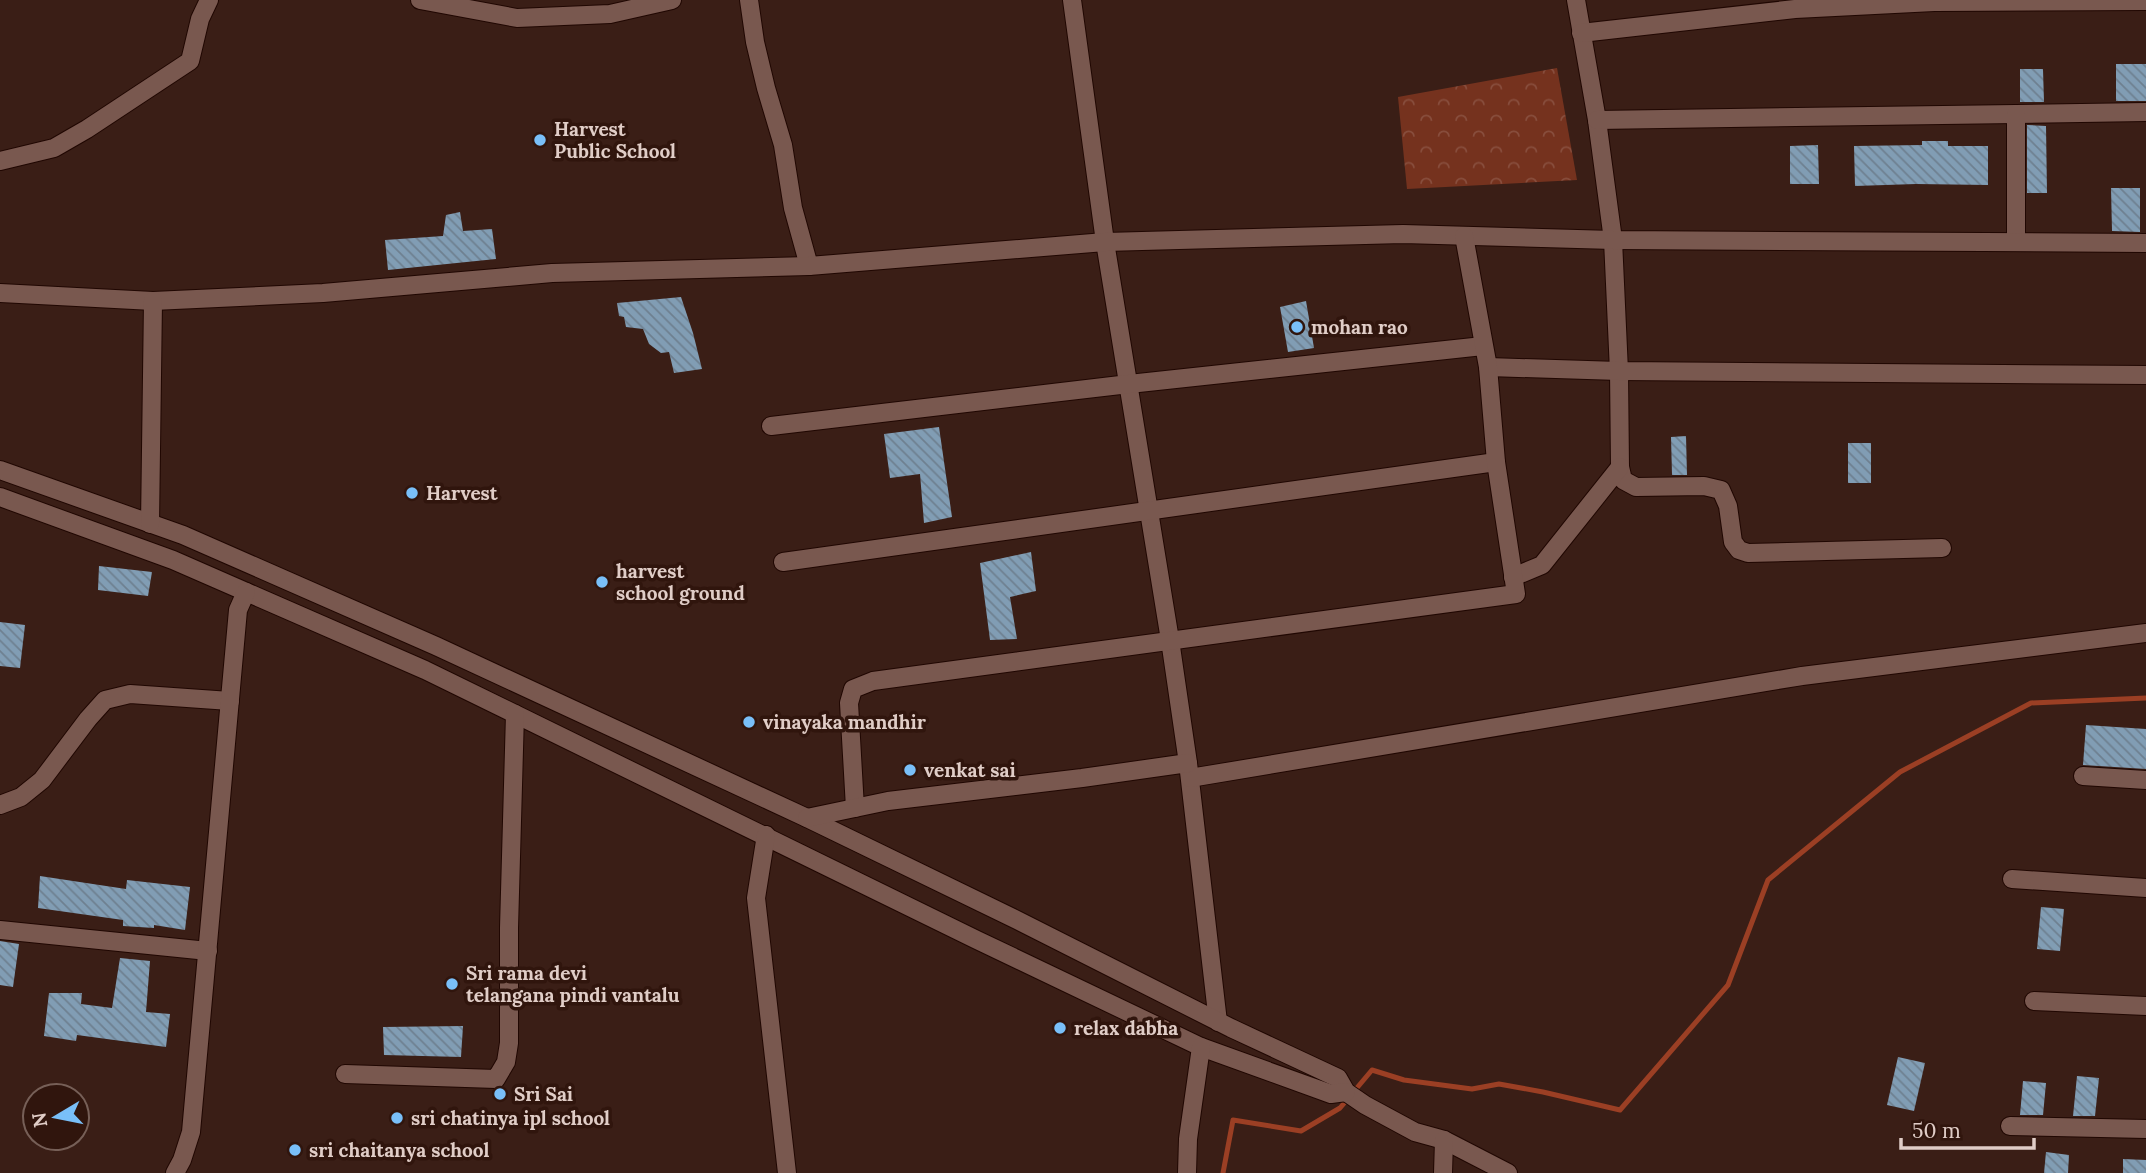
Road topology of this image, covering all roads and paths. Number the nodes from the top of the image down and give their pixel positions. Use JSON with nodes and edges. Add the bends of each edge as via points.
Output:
{"nodes":[{"id":1,"x":209,"y":0,"type":"edge"},
{"id":2,"x":420,"y":0,"type":"edge"},
{"id":3,"x":672,"y":0,"type":"edge"},
{"id":4,"x":749,"y":0,"type":"edge"},
{"id":5,"x":1072,"y":0,"type":"edge"},
{"id":6,"x":1576,"y":0,"type":"edge"},
{"id":7,"x":2146,"y":1,"type":"edge"},
{"id":8,"x":1581,"y":33,"type":"junction"},
{"id":9,"x":2146,"y":112,"type":"edge"},
{"id":10,"x":2016,"y":114,"type":"junction"},
{"id":11,"x":1597,"y":120,"type":"junction"},
{"id":12,"x":0,"y":161,"type":"edge"},
{"id":13,"x":1464,"y":236,"type":"junction"},
{"id":14,"x":1613,"y":240,"type":"junction"},
{"id":15,"x":1105,"y":242,"type":"junction"},
{"id":16,"x":2016,"y":242,"type":"junction"},
{"id":17,"x":2146,"y":243,"type":"edge"},
{"id":18,"x":809,"y":266,"type":"junction"},
{"id":19,"x":0,"y":293,"type":"edge"},
{"id":20,"x":153,"y":301,"type":"junction"},
{"id":21,"x":1483,"y":346,"type":"junction"},
{"id":22,"x":1488,"y":367,"type":"junction"},
{"id":23,"x":1619,"y":371,"type":"junction"},
{"id":24,"x":2146,"y":375,"type":"edge"},
{"id":25,"x":1129,"y":384,"type":"junction"},
{"id":26,"x":771,"y":426,"type":"dead end"},
{"id":27,"x":1496,"y":463,"type":"junction"},
{"id":28,"x":1620,"y":467,"type":"junction"},
{"id":29,"x":0,"y":470,"type":"edge"},
{"id":30,"x":0,"y":497,"type":"edge"},
{"id":31,"x":1148,"y":512,"type":"junction"},
{"id":32,"x":150,"y":524,"type":"junction"},
{"id":33,"x":1942,"y":548,"type":"dead end"},
{"id":34,"x":783,"y":562,"type":"dead end"},
{"id":35,"x":1513,"y":576,"type":"junction"},
{"id":36,"x":246,"y":592,"type":"junction"},
{"id":37,"x":2146,"y":633,"type":"edge"},
{"id":38,"x":1170,"y":640,"type":"junction"},
{"id":39,"x":230,"y":701,"type":"junction"},
{"id":40,"x":515,"y":714,"type":"junction"},
{"id":41,"x":1189,"y":771,"type":"junction"},
{"id":42,"x":2082,"y":776,"type":"dead end"},
{"id":43,"x":2146,"y":780,"type":"edge"},
{"id":44,"x":0,"y":805,"type":"edge"},
{"id":45,"x":855,"y":808,"type":"junction"},
{"id":46,"x":807,"y":818,"type":"junction"},
{"id":47,"x":766,"y":835,"type":"junction"},
{"id":48,"x":2012,"y":879,"type":"dead end"},
{"id":49,"x":2146,"y":888,"type":"edge"},
{"id":50,"x":0,"y":930,"type":"edge"},
{"id":51,"x":208,"y":951,"type":"junction"},
{"id":52,"x":2034,"y":1001,"type":"dead end"},
{"id":53,"x":2146,"y":1006,"type":"edge"},
{"id":54,"x":1218,"y":1022,"type":"junction"},
{"id":55,"x":1201,"y":1047,"type":"junction"},
{"id":56,"x":345,"y":1074,"type":"dead end"},
{"id":57,"x":1346,"y":1093,"type":"junction"},
{"id":58,"x":2010,"y":1126,"type":"dead end"},
{"id":59,"x":2146,"y":1129,"type":"edge"},
{"id":60,"x":1444,"y":1140,"type":"junction"},
{"id":61,"x":175,"y":1173,"type":"edge"},
{"id":62,"x":787,"y":1173,"type":"edge"},
{"id":63,"x":1187,"y":1173,"type":"edge"},
{"id":64,"x":1443,"y":1173,"type":"edge"},
{"id":65,"x":1508,"y":1173,"type":"edge"}],
"edges":[{"from":1,"to":12,"type":"street","via":[[190,61],[54,148]]},
{"from":2,"to":3,"type":"street","via":[[517,18],[610,14]]},
{"from":4,"to":18,"type":"street"},
{"from":5,"to":15,"type":"street"},
{"from":6,"to":8,"type":"street"},
{"from":7,"to":8,"type":"street","via":[[1934,2],[1809,9]]},
{"from":8,"to":11,"type":"street"},
{"from":9,"to":10,"type":"street"},
{"from":10,"to":11,"type":"street"},
{"from":10,"to":16,"type":"street"},
{"from":11,"to":14,"type":"street"},
{"from":13,"to":14,"type":"street"},
{"from":13,"to":15,"type":"street"},
{"from":13,"to":21,"type":"street"},
{"from":14,"to":16,"type":"street"},
{"from":14,"to":23,"type":"street"},
{"from":15,"to":18,"type":"street"},
{"from":15,"to":25,"type":"street"},
{"from":16,"to":17,"type":"street"},
{"from":18,"to":20,"type":"street","via":[[552,272],[323,293]]},
{"from":19,"to":20,"type":"street"},
{"from":20,"to":32,"type":"street"},
{"from":21,"to":22,"type":"street"},
{"from":21,"to":25,"type":"street"},
{"from":22,"to":23,"type":"street"},
{"from":22,"to":27,"type":"street"},
{"from":23,"to":24,"type":"street"},
{"from":23,"to":28,"type":"street"},
{"from":25,"to":26,"type":"street"},
{"from":25,"to":31,"type":"street"},
{"from":27,"to":31,"type":"street"},
{"from":27,"to":35,"type":"street"},
{"from":28,"to":33,"type":"street","via":[[1623,480],[1636,487],[1721,490],[1733,542],[1740,550]]},
{"from":28,"to":35,"type":"street","via":[[1542,565]]},
{"from":29,"to":32,"type":"street"},
{"from":30,"to":36,"type":"street","via":[[173,560]]},
{"from":31,"to":34,"type":"street"},
{"from":31,"to":38,"type":"street"},
{"from":32,"to":46,"type":"street","via":[[436,646]]},
{"from":35,"to":38,"type":"street","via":[[1516,594]]},
{"from":36,"to":39,"type":"street","via":[[238,610]]},
{"from":36,"to":40,"type":"street"},
{"from":37,"to":41,"type":"street","via":[[1802,676]]},
{"from":38,"to":41,"type":"street"},
{"from":38,"to":45,"type":"street","via":[[873,681],[853,689],[849,703]]},
{"from":39,"to":44,"type":"street","via":[[131,694],[105,700],[42,780]]},
{"from":39,"to":51,"type":"street"},
{"from":40,"to":47,"type":"street"},
{"from":40,"to":56,"type":"street","via":[[506,1062],[496,1079]]},
{"from":41,"to":45,"type":"street","via":[[1082,779]]},
{"from":41,"to":54,"type":"street"},
{"from":42,"to":43,"type":"street"},
{"from":45,"to":46,"type":"street"},
{"from":46,"to":54,"type":"street"},
{"from":47,"to":55,"type":"street"},
{"from":47,"to":62,"type":"street","via":[[756,898]]},
{"from":48,"to":49,"type":"street"},
{"from":50,"to":51,"type":"street"},
{"from":51,"to":61,"type":"street","via":[[191,1132]]},
{"from":52,"to":53,"type":"street"},
{"from":54,"to":57,"type":"street","via":[[1338,1078]]},
{"from":55,"to":57,"type":"street","via":[[1331,1094]]},
{"from":55,"to":63,"type":"street"},
{"from":57,"to":60,"type":"street","via":[[1415,1132]]},
{"from":58,"to":59,"type":"street"},
{"from":60,"to":64,"type":"street"},
{"from":60,"to":65,"type":"street"}]}
